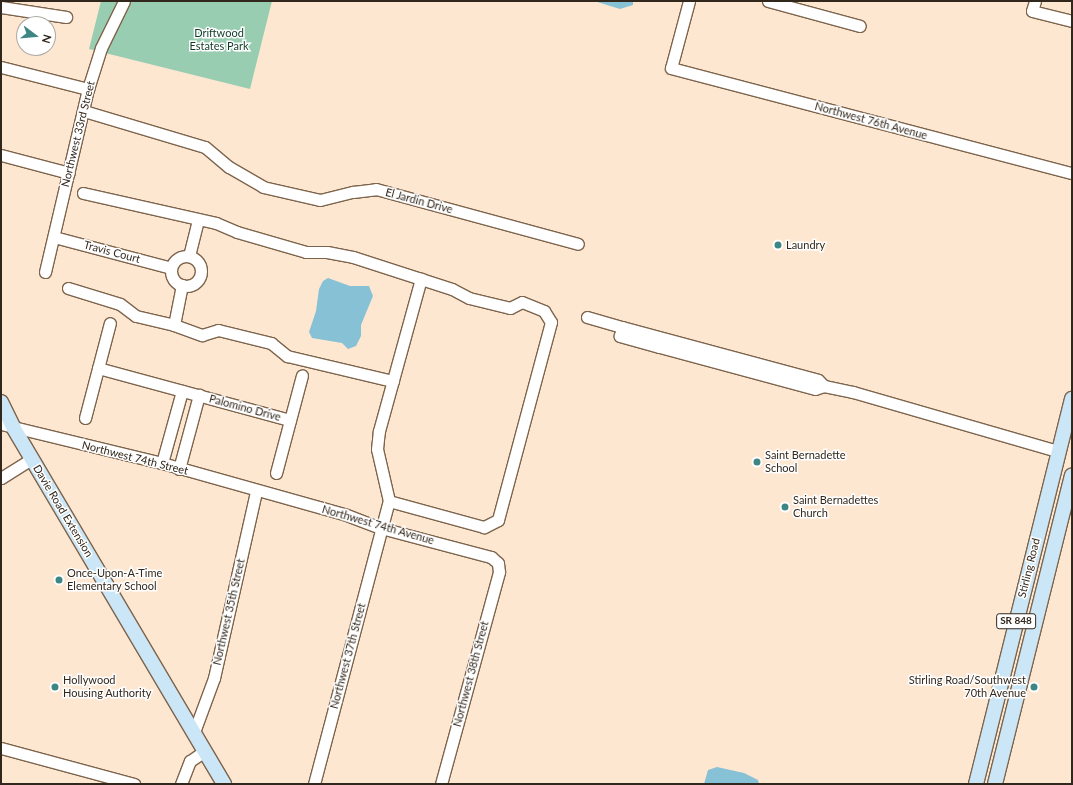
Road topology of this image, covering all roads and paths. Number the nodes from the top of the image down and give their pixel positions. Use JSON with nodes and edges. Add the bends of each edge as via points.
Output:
{"nodes":[{"id":1,"x":124,"y":1,"type":"edge"},
{"id":2,"x":689,"y":1,"type":"edge"},
{"id":3,"x":768,"y":1,"type":"edge"},
{"id":4,"x":1034,"y":6,"type":"edge"},
{"id":5,"x":1,"y":7,"type":"edge"},
{"id":6,"x":66,"y":17,"type":"dead end"},
{"id":7,"x":1072,"y":21,"type":"edge"},
{"id":8,"x":860,"y":26,"type":"dead end"},
{"id":9,"x":1,"y":67,"type":"edge"},
{"id":10,"x":88,"y":89,"type":"junction"},
{"id":11,"x":84,"y":111,"type":"junction"},
{"id":12,"x":1,"y":155,"type":"edge"},
{"id":13,"x":69,"y":173,"type":"junction"},
{"id":14,"x":1072,"y":173,"type":"edge"},
{"id":15,"x":83,"y":193,"type":"dead end"},
{"id":16,"x":198,"y":219,"type":"junction"},
{"id":17,"x":54,"y":237,"type":"junction"},
{"id":18,"x":578,"y":244,"type":"dead end"},
{"id":19,"x":189,"y":256,"type":"junction"},
{"id":20,"x":171,"y":268,"type":"junction"},
{"id":21,"x":46,"y":272,"type":"dead end"},
{"id":22,"x":421,"y":279,"type":"junction"},
{"id":23,"x":182,"y":285,"type":"junction"},
{"id":24,"x":68,"y":288,"type":"dead end"},
{"id":25,"x":587,"y":316,"type":"dead end"},
{"id":26,"x":110,"y":323,"type":"dead end"},
{"id":27,"x":174,"y":325,"type":"junction"},
{"id":28,"x":98,"y":368,"type":"junction"},
{"id":29,"x":302,"y":375,"type":"dead end"},
{"id":30,"x":393,"y":381,"type":"junction"},
{"id":31,"x":182,"y":391,"type":"junction"},
{"id":32,"x":199,"y":396,"type":"junction"},
{"id":33,"x":1072,"y":399,"type":"edge"},
{"id":34,"x":1,"y":402,"type":"edge"},
{"id":35,"x":85,"y":418,"type":"dead end"},
{"id":36,"x":290,"y":420,"type":"junction"},
{"id":37,"x":7,"y":425,"type":"edge"},
{"id":38,"x":1058,"y":451,"type":"junction"},
{"id":39,"x":32,"y":459,"type":"junction"},
{"id":40,"x":162,"y":463,"type":"junction"},
{"id":41,"x":179,"y":469,"type":"junction"},
{"id":42,"x":276,"y":473,"type":"dead end"},
{"id":43,"x":1072,"y":475,"type":"edge"},
{"id":44,"x":1,"y":478,"type":"edge"},
{"id":45,"x":256,"y":491,"type":"junction"},
{"id":46,"x":388,"y":501,"type":"junction"},
{"id":47,"x":381,"y":528,"type":"junction"},
{"id":48,"x":1033,"y":555,"type":"junction"},
{"id":49,"x":1051,"y":560,"type":"junction"},
{"id":50,"x":498,"y":563,"type":"joint"},
{"id":51,"x":194,"y":732,"type":"junction"},
{"id":52,"x":1,"y":748,"type":"edge"},
{"id":53,"x":205,"y":751,"type":"junction"},
{"id":54,"x":134,"y":784,"type":"edge"},
{"id":55,"x":181,"y":784,"type":"edge"},
{"id":56,"x":224,"y":784,"type":"edge"},
{"id":57,"x":314,"y":784,"type":"edge"},
{"id":58,"x":442,"y":784,"type":"edge"},
{"id":59,"x":976,"y":784,"type":"edge"},
{"id":60,"x":995,"y":784,"type":"edge"}],
"edges":[{"from":1,"to":10,"type":"street","name":"Northwest 33rd Street","via":[[101,48]]},
{"from":2,"to":14,"type":"street","name":"Northwest 76th Avenue","via":[[671,68]]},
{"from":3,"to":8,"type":"street"},
{"from":4,"to":7,"type":"street"},
{"from":5,"to":6,"type":"street"},
{"from":9,"to":10,"type":"street"},
{"from":10,"to":11,"type":"street","name":"Northwest 33rd Street"},
{"from":11,"to":13,"type":"street","name":"Northwest 33rd Street"},
{"from":11,"to":18,"type":"street","name":"El Jardin Drive","via":[[205,148],[229,167],[263,187],[320,200],[376,189]]},
{"from":12,"to":13,"type":"street"},
{"from":13,"to":17,"type":"street","name":"Northwest 33rd Street"},
{"from":15,"to":16,"type":"street"},
{"from":16,"to":19,"type":"street"},
{"from":16,"to":22,"type":"street","via":[[306,252],[327,252],[353,257]]},
{"from":17,"to":20,"type":"street","name":"Travis Court"},
{"from":17,"to":21,"type":"street","name":"Northwest 33rd Street"},
{"from":19,"to":20,"type":"street","via":[[178,258]]},
{"from":19,"to":23,"type":"street","via":[[198,263],[200,274],[194,283]]},
{"from":20,"to":23,"type":"street","via":[[173,279]]},
{"from":22,"to":30,"type":"street"},
{"from":22,"to":46,"type":"street","via":[[452,289],[469,298],[510,308],[522,302],[544,311],[551,322],[498,520],[484,527]]},
{"from":23,"to":27,"type":"street"},
{"from":24,"to":27,"type":"street","via":[[120,304],[136,316]]},
{"from":25,"to":38,"type":"street","via":[[622,327],[620,336],[815,389],[824,386],[853,392]]},
{"from":26,"to":28,"type":"street"},
{"from":27,"to":30,"type":"street","via":[[202,335],[218,330],[271,343],[287,356]]},
{"from":28,"to":31,"type":"street","name":"Palomino Drive"},
{"from":28,"to":35,"type":"street"},
{"from":29,"to":36,"type":"street","name":"Palomino Drive"},
{"from":30,"to":46,"type":"street","via":[[379,431],[377,449]]},
{"from":31,"to":32,"type":"street","name":"Palomino Drive"},
{"from":31,"to":40,"type":"street"},
{"from":32,"to":36,"type":"street","name":"Palomino Drive"},
{"from":32,"to":41,"type":"street","name":"Palomino Drive"},
{"from":33,"to":38,"type":"main road","name":"Stirling Road","number":"SR 848"},
{"from":34,"to":37,"type":"main road","name":"Davie Road Extension"},
{"from":36,"to":42,"type":"street","name":"Palomino Drive"},
{"from":37,"to":39,"type":"main road","name":"Davie Road Extension"},
{"from":37,"to":40,"type":"street","name":"Northwest 74th Street"},
{"from":38,"to":48,"type":"main road","name":"Stirling Road","number":"SR 848"},
{"from":39,"to":44,"type":"street"},
{"from":39,"to":51,"type":"main road","name":"Davie Road Extension"},
{"from":40,"to":41,"type":"street","name":"Northwest 74th Street"},
{"from":41,"to":45,"type":"street","name":"Northwest 74th Street"},
{"from":43,"to":49,"type":"main road","name":"Stirling Road","number":"SR 848"},
{"from":45,"to":47,"type":"street","name":"Northwest 74th Avenue","via":[[344,514]]},
{"from":45,"to":51,"type":"street","name":"Northwest 35th Street","via":[[214,678]]},
{"from":46,"to":47,"type":"street","name":"Northwest 37th Street"},
{"from":47,"to":50,"type":"street","name":"Northwest 74th Avenue","via":[[491,557]]},
{"from":47,"to":57,"type":"street","name":"Northwest 37th Street"},
{"from":48,"to":49,"type":"main road"},
{"from":48,"to":59,"type":"main road","name":"Stirling Road","number":"SR 848"},
{"from":49,"to":60,"type":"main road","name":"Stirling Road","number":"SR 848"},
{"from":50,"to":58,"type":"street","name":"Northwest 38th Street","via":[[499,572]]},
{"from":51,"to":53,"type":"main road","name":"Davie Road Extension"},
{"from":52,"to":54,"type":"street"},
{"from":53,"to":55,"type":"street","via":[[190,761]]},
{"from":53,"to":56,"type":"main road","name":"Davie Road Extension"}]}
